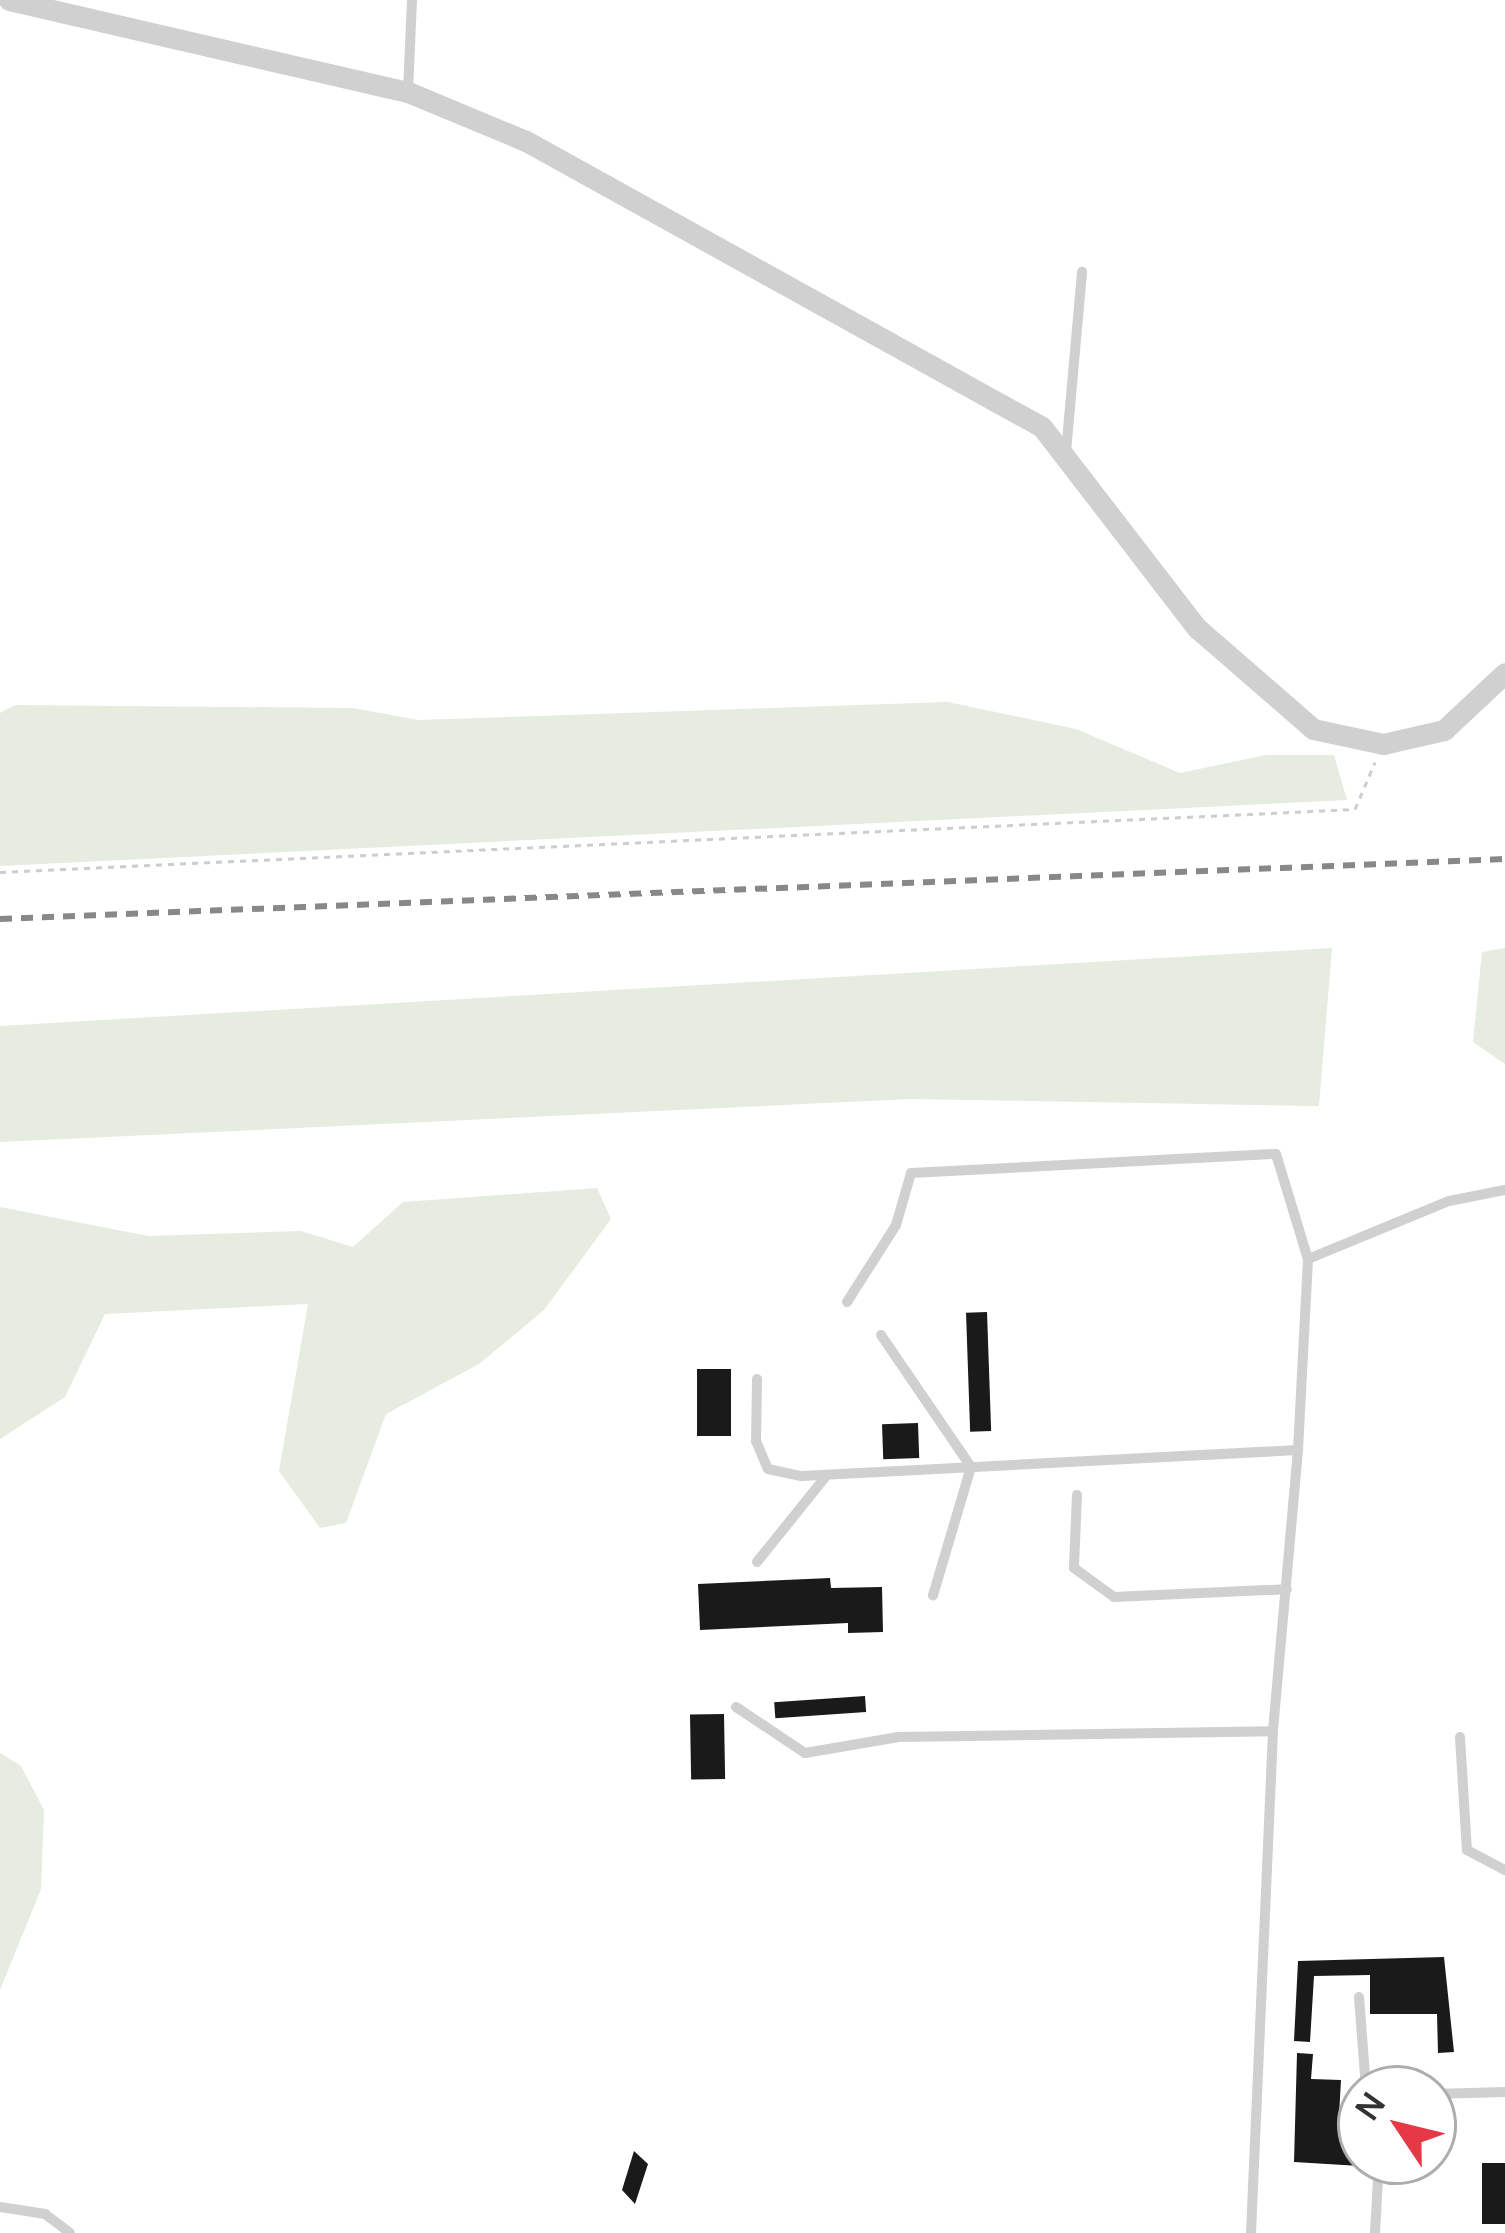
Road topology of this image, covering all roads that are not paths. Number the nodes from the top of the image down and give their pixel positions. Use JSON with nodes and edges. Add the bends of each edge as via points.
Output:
{"nodes":[{"id":1,"x":9,"y":0,"type":"edge"},
{"id":2,"x":412,"y":0,"type":"edge"},
{"id":3,"x":408,"y":92,"type":"junction"},
{"id":4,"x":1082,"y":272,"type":"dead end"},
{"id":5,"x":1066,"y":452,"type":"junction"},
{"id":6,"x":1505,"y":673,"type":"edge"},
{"id":7,"x":1505,"y":1190,"type":"edge"},
{"id":8,"x":1308,"y":1259,"type":"junction"},
{"id":9,"x":848,"y":1302,"type":"dead end"},
{"id":10,"x":881,"y":1335,"type":"dead end"},
{"id":11,"x":757,"y":1379,"type":"dead end"},
{"id":12,"x":1298,"y":1450,"type":"junction"},
{"id":13,"x":971,"y":1467,"type":"junction"},
{"id":14,"x":826,"y":1475,"type":"junction"},
{"id":15,"x":1077,"y":1496,"type":"dead end"},
{"id":16,"x":757,"y":1562,"type":"dead end"},
{"id":17,"x":1287,"y":1588,"type":"junction"},
{"id":18,"x":933,"y":1595,"type":"dead end"},
{"id":19,"x":736,"y":1707,"type":"dead end"},
{"id":20,"x":1273,"y":1731,"type":"junction"},
{"id":21,"x":1460,"y":1737,"type":"dead end"},
{"id":22,"x":1505,"y":1870,"type":"edge"},
{"id":23,"x":1359,"y":1997,"type":"dead end"},
{"id":24,"x":1364,"y":2065,"type":"edge"},
{"id":25,"x":1505,"y":2092,"type":"edge"},
{"id":26,"x":1457,"y":2093,"type":"edge"},
{"id":27,"x":1378,"y":2185,"type":"edge"},
{"id":28,"x":0,"y":2207,"type":"edge"},
{"id":29,"x":70,"y":2233,"type":"edge"},
{"id":30,"x":1251,"y":2233,"type":"edge"},
{"id":31,"x":1375,"y":2233,"type":"edge"}],
"edges":[{"from":1,"to":3,"type":"street"},
{"from":2,"to":3,"type":"lane"},
{"from":3,"to":5,"type":"street","via":[[526,141],[1042,427]]},
{"from":4,"to":5,"type":"lane"},
{"from":5,"to":6,"type":"street","via":[[1197,628],[1251,684],[1313,729],[1383,744],[1444,730]]},
{"from":7,"to":8,"type":"lane","via":[[1449,1201]]},
{"from":8,"to":9,"type":"lane","via":[[1276,1154],[911,1173],[896,1225]]},
{"from":8,"to":12,"type":"lane"},
{"from":10,"to":13,"type":"lane"},
{"from":11,"to":14,"type":"lane","via":[[756,1441],[768,1469]]},
{"from":12,"to":13,"type":"lane"},
{"from":12,"to":17,"type":"lane"},
{"from":13,"to":14,"type":"lane"},
{"from":13,"to":18,"type":"lane"},
{"from":14,"to":16,"type":"lane"},
{"from":15,"to":17,"type":"lane","via":[[1074,1568],[1114,1597]]},
{"from":17,"to":20,"type":"lane"},
{"from":19,"to":20,"type":"lane","via":[[806,1753],[899,1737]]},
{"from":20,"to":30,"type":"lane"},
{"from":21,"to":22,"type":"lane","via":[[1467,1850]]},
{"from":23,"to":24,"type":"lane"},
{"from":25,"to":26,"type":"lane"},
{"from":27,"to":31,"type":"lane"},
{"from":28,"to":29,"type":"lane","via":[[45,2214]]}]}
